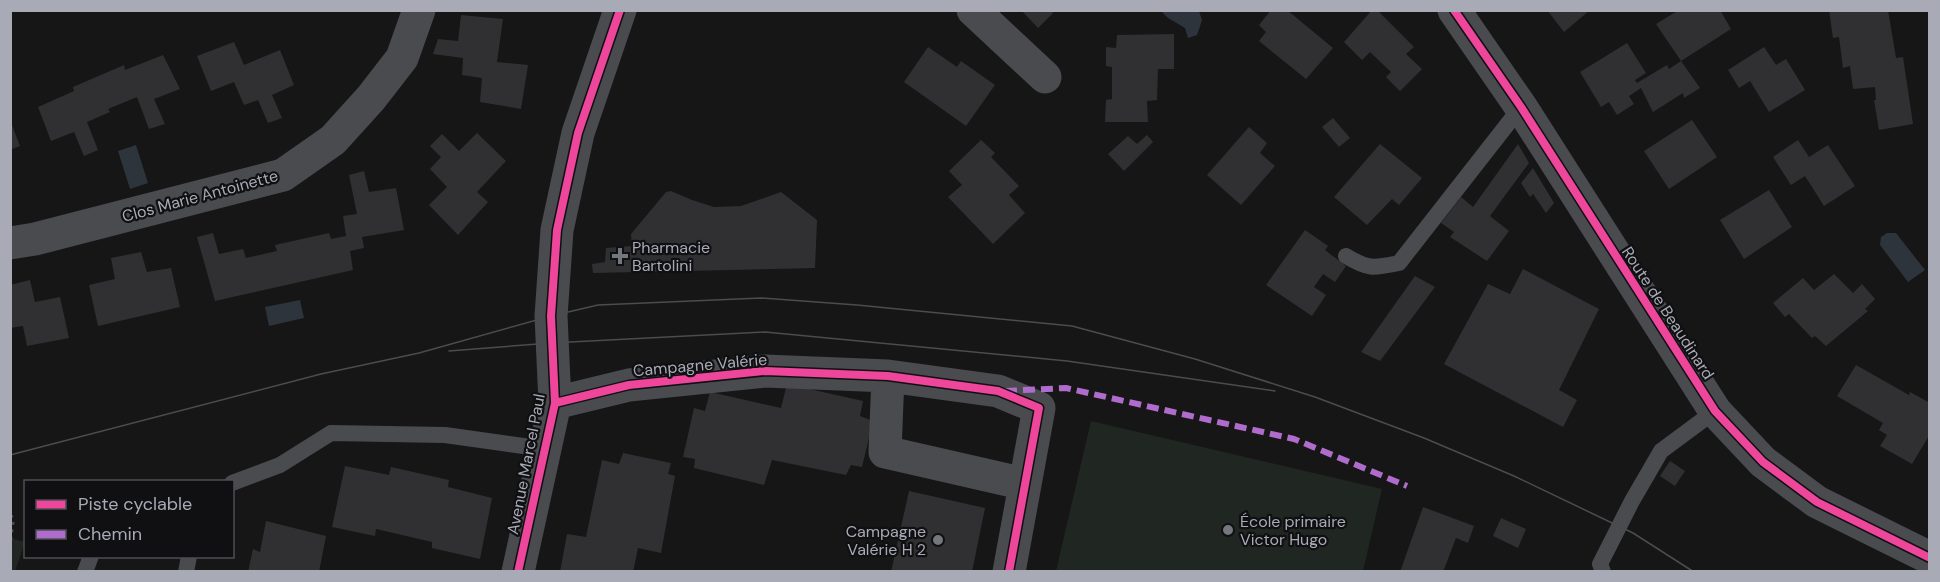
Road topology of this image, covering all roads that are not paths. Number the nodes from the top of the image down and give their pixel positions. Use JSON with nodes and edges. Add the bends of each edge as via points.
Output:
{"nodes":[{"id":1,"x":419,"y":10,"type":"edge"},
{"id":2,"x":620,"y":10,"type":"edge"},
{"id":3,"x":973,"y":10,"type":"edge"},
{"id":4,"x":1454,"y":10,"type":"edge"},
{"id":5,"x":1045,"y":76,"type":"dead end"},
{"id":6,"x":1521,"y":107,"type":"junction"},
{"id":7,"x":10,"y":243,"type":"edge"},
{"id":8,"x":1346,"y":256,"type":"dead end"},
{"id":9,"x":888,"y":376,"type":"junction"},
{"id":10,"x":555,"y":403,"type":"junction"},
{"id":11,"x":1715,"y":411,"type":"junction"},
{"id":12,"x":545,"y":449,"type":"junction"},
{"id":13,"x":234,"y":482,"type":"edge"},
{"id":14,"x":1025,"y":484,"type":"junction"},
{"id":15,"x":1929,"y":558,"type":"edge"},
{"id":16,"x":518,"y":572,"type":"edge"},
{"id":17,"x":1009,"y":572,"type":"edge"},
{"id":18,"x":1604,"y":572,"type":"edge"}],
"edges":[{"from":1,"to":7,"type":"street","name":"Clos Marie Antoinette","via":[[402,58],[371,98],[333,140],[283,175]]},
{"from":2,"to":10,"type":"street","name":"Avenue Marcel Paul","via":[[578,133],[557,230],[551,316]]},
{"from":3,"to":5,"type":"street"},
{"from":4,"to":6,"type":"street","name":"Route de Beaudinard"},
{"from":6,"to":8,"type":"lane","via":[[1399,263],[1374,268]]},
{"from":6,"to":11,"type":"street","name":"Route de Beaudinard"},
{"from":9,"to":10,"type":"street","name":"Campagne Valérie","via":[[765,372],[629,385]]},
{"from":9,"to":14,"type":"street","via":[[885,452]]},
{"from":9,"to":14,"type":"street","name":"Campagne Valérie","via":[[998,391],[1039,408]]},
{"from":10,"to":12,"type":"street","name":"Avenue Marcel Paul"},
{"from":11,"to":15,"type":"street","name":"Route de Beaudinard","via":[[1763,462],[1817,502]]},
{"from":11,"to":18,"type":"lane","via":[[1661,451],[1613,536],[1600,564]]},
{"from":12,"to":13,"type":"lane","via":[[445,435],[331,433],[280,465]]},
{"from":12,"to":16,"type":"street","name":"Avenue Marcel Paul"},
{"from":14,"to":17,"type":"street","name":"Campagne Valérie"}]}
